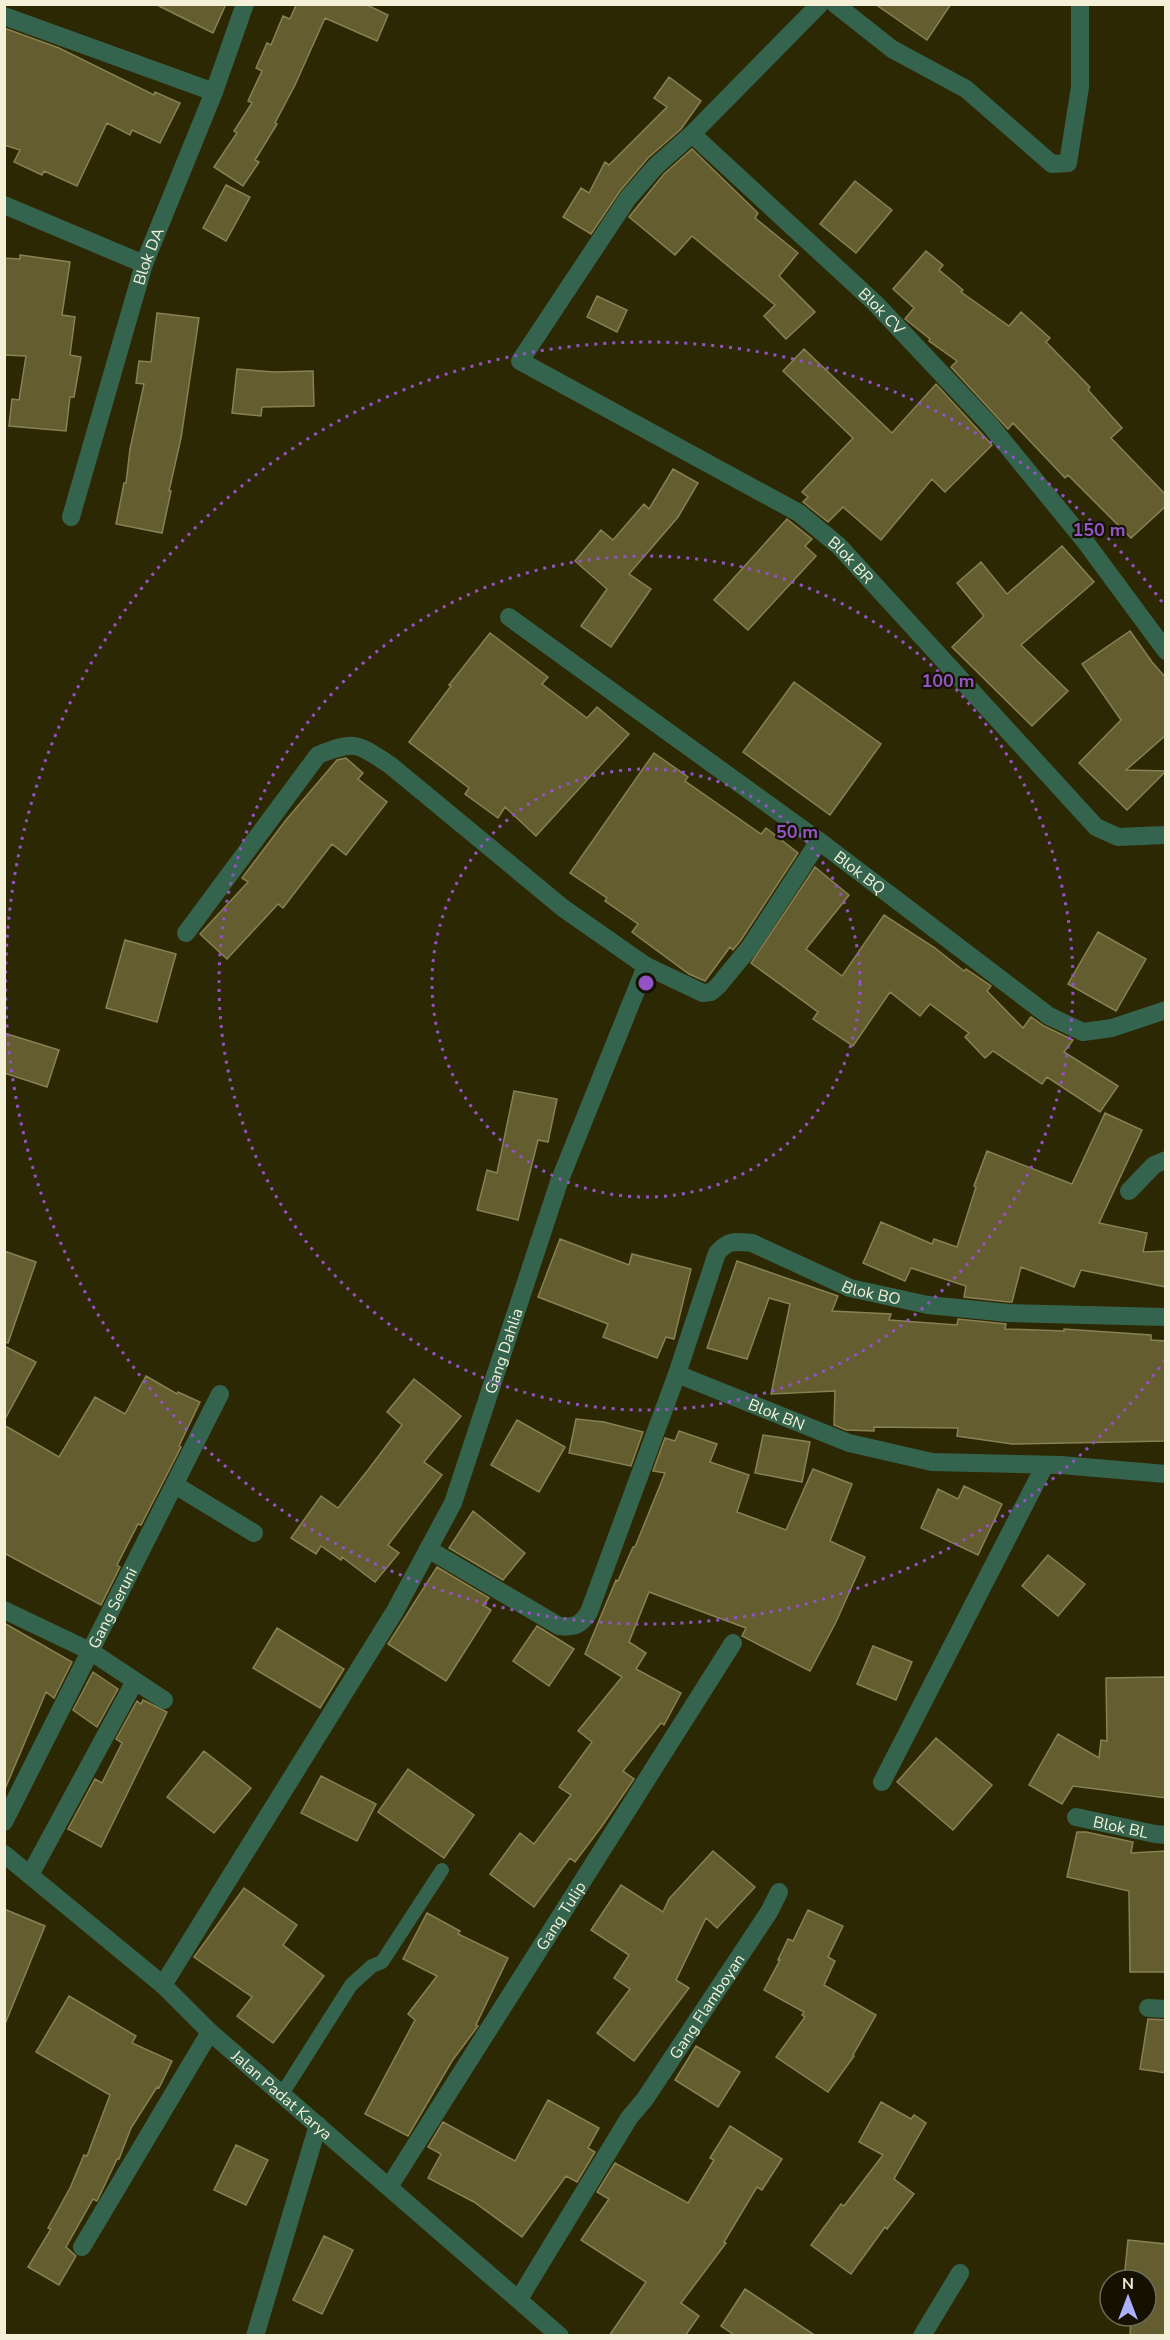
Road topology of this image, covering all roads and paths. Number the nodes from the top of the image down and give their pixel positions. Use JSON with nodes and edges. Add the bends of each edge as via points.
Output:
{"nodes":[{"id":1,"x":244,"y":4,"type":"edge"},
{"id":2,"x":820,"y":4,"type":"edge"},
{"id":3,"x":835,"y":4,"type":"edge"},
{"id":4,"x":1080,"y":4,"type":"edge"},
{"id":5,"x":4,"y":16,"type":"edge"},
{"id":6,"x":214,"y":92,"type":"junction"},
{"id":7,"x":692,"y":134,"type":"junction"},
{"id":8,"x":4,"y":205,"type":"edge"},
{"id":9,"x":144,"y":264,"type":"junction"},
{"id":10,"x":71,"y":517,"type":"dead end"},
{"id":11,"x":509,"y":617,"type":"dead end"},
{"id":12,"x":1166,"y":651,"type":"edge"},
{"id":13,"x":1166,"y":835,"type":"edge"},
{"id":14,"x":819,"y":841,"type":"junction"},
{"id":15,"x":186,"y":933,"type":"dead end"},
{"id":16,"x":646,"y":966,"type":"junction"},
{"id":17,"x":1166,"y":1010,"type":"edge"},
{"id":18,"x":1166,"y":1160,"type":"edge"},
{"id":19,"x":1129,"y":1191,"type":"dead end"},
{"id":20,"x":1166,"y":1317,"type":"edge"},
{"id":21,"x":677,"y":1374,"type":"junction"},
{"id":22,"x":220,"y":1394,"type":"dead end"},
{"id":23,"x":1045,"y":1465,"type":"junction"},
{"id":24,"x":1166,"y":1474,"type":"edge"},
{"id":25,"x":175,"y":1485,"type":"junction"},
{"id":26,"x":254,"y":1533,"type":"dead end"},
{"id":27,"x":428,"y":1549,"type":"junction"},
{"id":28,"x":4,"y":1610,"type":"edge"},
{"id":29,"x":733,"y":1643,"type":"dead end"},
{"id":30,"x":90,"y":1651,"type":"junction"},
{"id":31,"x":135,"y":1681,"type":"junction"},
{"id":32,"x":164,"y":1700,"type":"dead end"},
{"id":33,"x":882,"y":1782,"type":"dead end"},
{"id":34,"x":1076,"y":1817,"type":"dead end"},
{"id":35,"x":4,"y":1822,"type":"edge"},
{"id":36,"x":1166,"y":1835,"type":"edge"},
{"id":37,"x":4,"y":1854,"type":"edge"},
{"id":38,"x":442,"y":1870,"type":"dead end"},
{"id":39,"x":30,"y":1875,"type":"junction"},
{"id":40,"x":779,"y":1892,"type":"dead end"},
{"id":41,"x":164,"y":1985,"type":"junction"},
{"id":42,"x":210,"y":2032,"type":"junction"},
{"id":43,"x":282,"y":2094,"type":"junction"},
{"id":44,"x":318,"y":2125,"type":"junction"},
{"id":45,"x":389,"y":2187,"type":"junction"},
{"id":46,"x":82,"y":2247,"type":"dead end"},
{"id":47,"x":960,"y":2273,"type":"dead end"},
{"id":48,"x":519,"y":2299,"type":"junction"},
{"id":49,"x":255,"y":2336,"type":"edge"},
{"id":50,"x":560,"y":2336,"type":"edge"},
{"id":51,"x":922,"y":2336,"type":"edge"}],
"edges":[{"from":1,"to":6,"type":"street","name":"Blok DA"},
{"from":2,"to":7,"type":"street"},
{"from":3,"to":4,"type":"street","via":[[892,49],[966,89],[1052,164],[1068,163],[1080,87]]},
{"from":5,"to":6,"type":"street"},
{"from":6,"to":9,"type":"street","name":"Blok DA"},
{"from":7,"to":12,"type":"street","name":"Blok CV","via":[[875,303],[990,425],[1084,540]]},
{"from":7,"to":13,"type":"street","name":"Blok BR","via":[[628,198],[520,362],[799,513],[839,546],[1096,827],[1118,837]]},
{"from":8,"to":9,"type":"street"},
{"from":9,"to":10,"type":"street","name":"Blok DA"},
{"from":11,"to":14,"type":"street","name":"Blok BQ"},
{"from":14,"to":16,"type":"street","via":[[750,947],[711,992],[703,993]]},
{"from":14,"to":17,"type":"street","name":"Blok BQ","via":[[1057,1020],[1083,1032],[1112,1028]]},
{"from":15,"to":16,"type":"street","via":[[318,755],[340,746],[360,745],[390,765],[563,908]]},
{"from":16,"to":27,"type":"street","name":"Gang Dahlia","via":[[559,1182],[453,1503]]},
{"from":18,"to":19,"type":"street","via":[[1154,1165]]},
{"from":20,"to":21,"type":"street","name":"Blok BO","via":[[1008,1313],[928,1305],[850,1287],[752,1243],[737,1241],[724,1245],[717,1253]]},
{"from":21,"to":23,"type":"street","name":"Blok BN","via":[[849,1443],[932,1462]]},
{"from":21,"to":27,"type":"street","via":[[583,1621],[572,1627],[559,1626]]},
{"from":22,"to":25,"type":"street","name":"Gang Seruni"},
{"from":23,"to":24,"type":"street","name":"Blok BN"},
{"from":23,"to":33,"type":"street"},
{"from":25,"to":26,"type":"street"},
{"from":25,"to":30,"type":"street","name":"Gang Seruni"},
{"from":27,"to":41,"type":"street","name":"Gang Dahlia","via":[[395,1611]]},
{"from":28,"to":30,"type":"street"},
{"from":29,"to":45,"type":"street","name":"Gang Tulip"},
{"from":30,"to":31,"type":"street"},
{"from":30,"to":35,"type":"street","name":"Gang Seruni"},
{"from":31,"to":32,"type":"street"},
{"from":31,"to":39,"type":"street"},
{"from":34,"to":36,"type":"street","name":"Blok BL"},
{"from":37,"to":39,"type":"street","name":"Jalan Padat Karya"},
{"from":38,"to":43,"type":"lane","via":[[382,1962],[351,1985]]},
{"from":39,"to":41,"type":"street","name":"Jalan Padat Karya"},
{"from":40,"to":48,"type":"street","name":"Gang Flamboyan","via":[[629,2118]]},
{"from":41,"to":42,"type":"street","name":"Jalan Padat Karya"},
{"from":42,"to":43,"type":"street","name":"Jalan Padat Karya"},
{"from":42,"to":46,"type":"street"},
{"from":43,"to":44,"type":"street","name":"Jalan Padat Karya"},
{"from":44,"to":45,"type":"street","name":"Jalan Padat Karya"},
{"from":44,"to":49,"type":"street"},
{"from":45,"to":48,"type":"street","name":"Jalan Padat Karya"},
{"from":47,"to":51,"type":"street"},
{"from":48,"to":50,"type":"street","name":"Jalan Padat Karya"}]}
